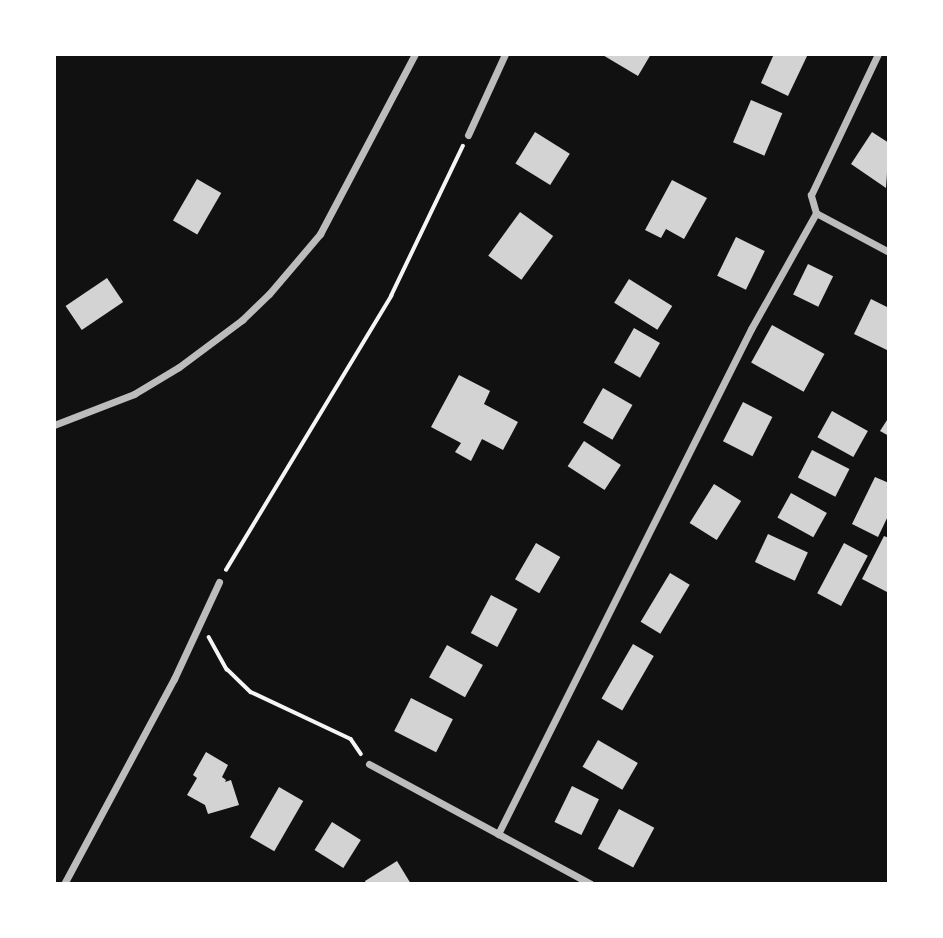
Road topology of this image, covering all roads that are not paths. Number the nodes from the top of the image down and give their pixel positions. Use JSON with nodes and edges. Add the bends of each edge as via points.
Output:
{"nodes":[{"id":1,"x":415,"y":54,"type":"edge"},
{"id":2,"x":505,"y":54,"type":"edge"},
{"id":3,"x":878,"y":54,"type":"edge"},
{"id":4,"x":468,"y":135,"type":"road end"},
{"id":5,"x":816,"y":213,"type":"junction"},
{"id":6,"x":889,"y":252,"type":"edge"},
{"id":7,"x":54,"y":425,"type":"edge"},
{"id":8,"x":219,"y":582,"type":"road end"},
{"id":9,"x":369,"y":764,"type":"road end"},
{"id":10,"x":498,"y":834,"type":"junction"},
{"id":11,"x":64,"y":884,"type":"edge"},
{"id":12,"x":591,"y":884,"type":"edge"}],
"edges":[{"from":1,"to":7,"type":"street","via":[[320,234],[269,293],[242,320],[134,394]]},
{"from":2,"to":4,"type":"street"},
{"from":3,"to":5,"type":"street","via":[[811,195]]},
{"from":5,"to":6,"type":"street"},
{"from":5,"to":10,"type":"street","via":[[751,328]]},
{"from":8,"to":11,"type":"street"},
{"from":9,"to":10,"type":"street"},
{"from":10,"to":12,"type":"street"}]}
